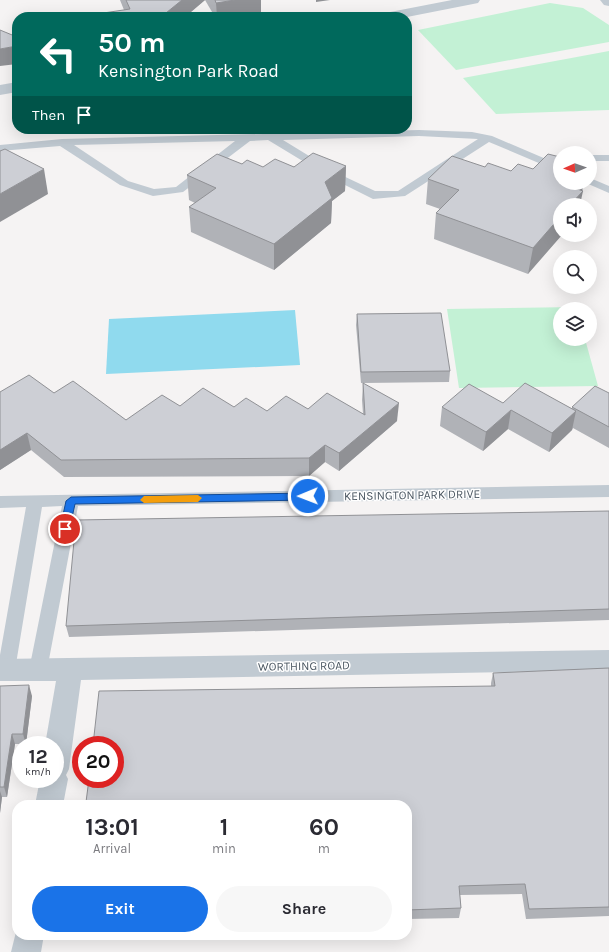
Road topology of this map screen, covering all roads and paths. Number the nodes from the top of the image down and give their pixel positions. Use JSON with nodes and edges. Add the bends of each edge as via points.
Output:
{"nodes":[{"id":1,"x":473,"y":0,"type":"edge"},
{"id":2,"x":411,"y":12,"type":"edge"},
{"id":3,"x":12,"y":88,"type":"edge"},
{"id":4,"x":0,"y":90,"type":"edge"},
{"id":5,"x":271,"y":137,"type":"junction"},
{"id":6,"x":246,"y":138,"type":"junction"},
{"id":7,"x":488,"y":138,"type":"junction"},
{"id":8,"x":62,"y":142,"type":"junction"},
{"id":9,"x":0,"y":148,"type":"edge"},
{"id":10,"x":597,"y":158,"type":"edge"},
{"id":11,"x":609,"y":158,"type":"edge"},
{"id":12,"x":553,"y":163,"type":"edge"},
{"id":13,"x":548,"y":164,"type":"junction"},
{"id":14,"x":553,"y":166,"type":"edge"},
{"id":15,"x":597,"y":184,"type":"edge"},
{"id":16,"x":609,"y":190,"type":"edge"},
{"id":17,"x":609,"y":491,"type":"edge"},
{"id":18,"x":35,"y":501,"type":"junction"},
{"id":19,"x":71,"y":501,"type":"junction"},
{"id":20,"x":0,"y":502,"type":"edge"},
{"id":21,"x":609,"y":660,"type":"edge"},
{"id":22,"x":3,"y":670,"type":"edge"},
{"id":23,"x":38,"y":670,"type":"junction"},
{"id":24,"x":70,"y":670,"type":"junction"},
{"id":25,"x":60,"y":736,"type":"edge"},
{"id":26,"x":52,"y":788,"type":"edge"},
{"id":27,"x":50,"y":800,"type":"edge"},
{"id":28,"x":28,"y":940,"type":"edge"},
{"id":29,"x":26,"y":952,"type":"edge"}],
"edges":[{"from":1,"to":2,"type":"street"},
{"from":3,"to":4,"type":"street"},
{"from":5,"to":6,"type":"lane"},
{"from":5,"to":7,"type":"lane","via":[[419,134],[472,135]]},
{"from":5,"to":7,"type":"lane","via":[[373,195],[401,194]]},
{"from":6,"to":8,"type":"lane"},
{"from":6,"to":8,"type":"lane","via":[[180,190],[153,193],[124,183]]},
{"from":7,"to":13,"type":"lane"},
{"from":8,"to":9,"type":"lane"},
{"from":10,"to":11,"type":"lane"},
{"from":12,"to":13,"type":"lane"},
{"from":13,"to":14,"type":"lane"},
{"from":15,"to":16,"type":"lane"},
{"from":17,"to":19,"type":"lane","name":"KENSINGTON PARK DRIVE"},
{"from":18,"to":19,"type":"lane","name":"KENSINGTON PARK DRIVE"},
{"from":18,"to":20,"type":"lane","name":"KENSINGTON PARK DRIVE"},
{"from":18,"to":22,"type":"lane"},
{"from":19,"to":23,"type":"lane"},
{"from":21,"to":24,"type":"street","name":"WORTHING ROAD"},
{"from":22,"to":23,"type":"street","name":"WORTHING ROAD"},
{"from":23,"to":24,"type":"street","name":"WORTHING ROAD"},
{"from":24,"to":25,"type":"street"},
{"from":26,"to":27,"type":"street"},
{"from":28,"to":29,"type":"street"}]}
